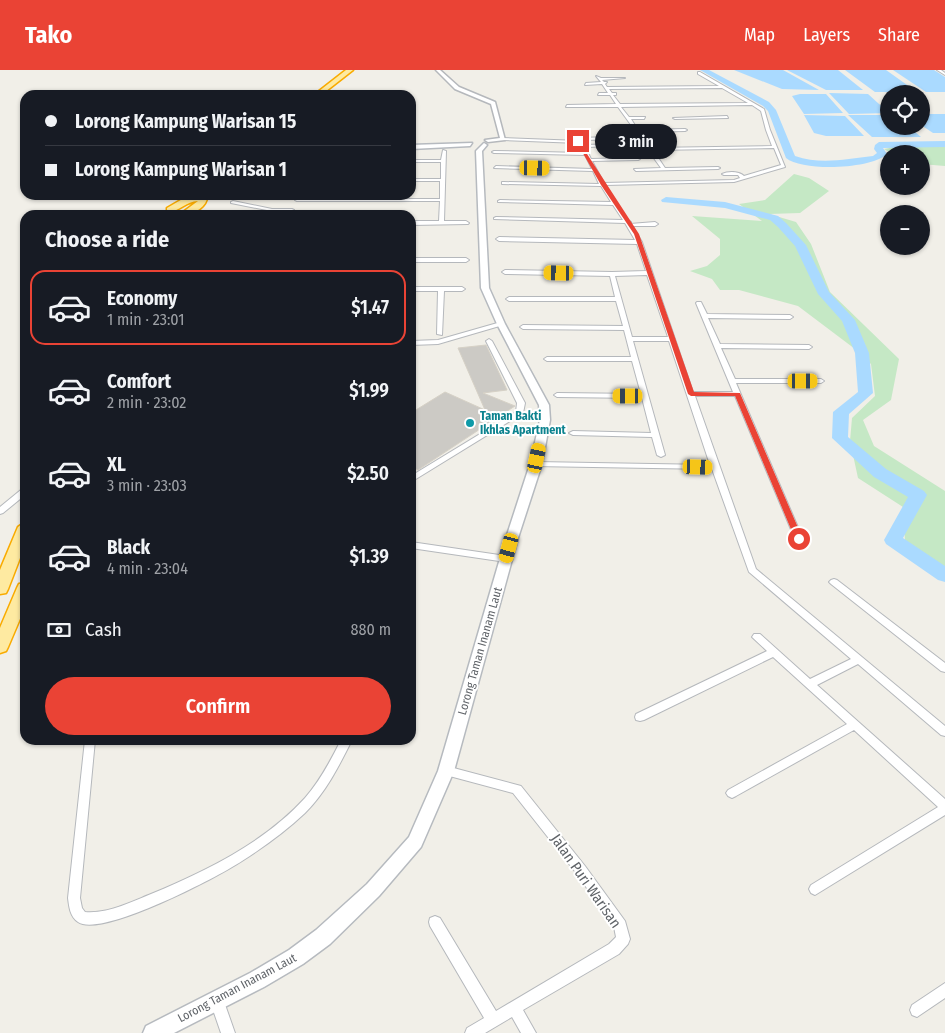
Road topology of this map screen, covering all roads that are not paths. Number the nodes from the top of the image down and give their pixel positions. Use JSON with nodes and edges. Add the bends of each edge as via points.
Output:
{"nodes":[{"id":1,"x":350,"y":70,"type":"edge"},
{"id":2,"x":359,"y":70,"type":"edge"},
{"id":3,"x":438,"y":70,"type":"edge"},
{"id":4,"x":939,"y":70,"type":"edge"},
{"id":5,"x":699,"y":73,"type":"dead end"},
{"id":6,"x":945,"y":74,"type":"edge"},
{"id":7,"x":598,"y":78,"type":"joint"},
{"id":8,"x":623,"y":78,"type":"dead end"},
{"id":9,"x":714,"y":82,"type":"junction"},
{"id":10,"x":619,"y":83,"type":"dead end"},
{"id":11,"x":647,"y":83,"type":"dead end"},
{"id":12,"x":586,"y":84,"type":"dead end"},
{"id":13,"x":603,"y":84,"type":"junction"},
{"id":14,"x":723,"y":87,"type":"junction"},
{"id":15,"x":607,"y":88,"type":"junction"},
{"id":16,"x":324,"y":90,"type":"edge"},
{"id":17,"x":333,"y":90,"type":"edge"},
{"id":18,"x":638,"y":93,"type":"dead end"},
{"id":19,"x":598,"y":94,"type":"dead end"},
{"id":20,"x":610,"y":94,"type":"junction"},
{"id":21,"x":709,"y":98,"type":"dead end"},
{"id":22,"x":614,"y":99,"type":"junction"},
{"id":23,"x":620,"y":99,"type":"dead end"},
{"id":24,"x":716,"y":104,"type":"junction"},
{"id":25,"x":751,"y":104,"type":"junction"},
{"id":26,"x":618,"y":105,"type":"junction"},
{"id":27,"x":566,"y":106,"type":"dead end"},
{"id":28,"x":624,"y":112,"type":"junction"},
{"id":29,"x":634,"y":112,"type":"dead end"},
{"id":30,"x":628,"y":118,"type":"junction"},
{"id":31,"x":644,"y":118,"type":"dead end"},
{"id":32,"x":675,"y":118,"type":"dead end"},
{"id":33,"x":632,"y":124,"type":"junction"},
{"id":34,"x":640,"y":124,"type":"dead end"},
{"id":35,"x":685,"y":130,"type":"dead end"},
{"id":36,"x":637,"y":131,"type":"junction"},
{"id":37,"x":581,"y":132,"type":"dead end"},
{"id":38,"x":653,"y":137,"type":"dead end"},
{"id":39,"x":503,"y":138,"type":"junction"},
{"id":40,"x":642,"y":138,"type":"junction"},
{"id":41,"x":580,"y":139,"type":"dead end"},
{"id":42,"x":722,"y":140,"type":"dead end"},
{"id":43,"x":480,"y":144,"type":"junction"},
{"id":44,"x":646,"y":144,"type":"junction"},
{"id":45,"x":658,"y":144,"type":"dead end"},
{"id":46,"x":621,"y":145,"type":"dead end"},
{"id":47,"x":416,"y":146,"type":"edge"},
{"id":48,"x":581,"y":146,"type":"junction"},
{"id":49,"x":774,"y":147,"type":"junction"},
{"id":50,"x":729,"y":148,"type":"junction"},
{"id":51,"x":650,"y":149,"type":"junction"},
{"id":52,"x":444,"y":151,"type":"dead end"},
{"id":53,"x":585,"y":154,"type":"junction"},
{"id":54,"x":664,"y":157,"type":"dead end"},
{"id":55,"x":656,"y":158,"type":"junction"},
{"id":56,"x":638,"y":159,"type":"dead end"},
{"id":57,"x":589,"y":160,"type":"junction"},
{"id":58,"x":416,"y":161,"type":"edge"},
{"id":59,"x":443,"y":161,"type":"junction"},
{"id":60,"x":496,"y":167,"type":"dead end"},
{"id":61,"x":718,"y":168,"type":"dead end"},
{"id":62,"x":664,"y":169,"type":"junction"},
{"id":63,"x":594,"y":170,"type":"junction"},
{"id":64,"x":636,"y":170,"type":"dead end"},
{"id":65,"x":724,"y":174,"type":"dead end"},
{"id":66,"x":744,"y":178,"type":"junction"},
{"id":67,"x":416,"y":180,"type":"edge"},
{"id":68,"x":442,"y":180,"type":"junction"},
{"id":69,"x":504,"y":183,"type":"dead end"},
{"id":70,"x":602,"y":184,"type":"junction"},
{"id":71,"x":187,"y":200,"type":"edge"},
{"id":72,"x":204,"y":200,"type":"edge"},
{"id":73,"x":416,"y":200,"type":"edge"},
{"id":74,"x":442,"y":200,"type":"junction"},
{"id":75,"x":500,"y":201,"type":"dead end"},
{"id":76,"x":233,"y":202,"type":"dead end"},
{"id":77,"x":615,"y":204,"type":"junction"},
{"id":78,"x":172,"y":210,"type":"edge"},
{"id":79,"x":190,"y":210,"type":"edge"},
{"id":80,"x":272,"y":210,"type":"edge"},
{"id":81,"x":496,"y":218,"type":"dead end"},
{"id":82,"x":466,"y":222,"type":"dead end"},
{"id":83,"x":416,"y":223,"type":"edge"},
{"id":84,"x":441,"y":223,"type":"junction"},
{"id":85,"x":629,"y":223,"type":"junction"},
{"id":86,"x":654,"y":224,"type":"dead end"},
{"id":87,"x":499,"y":239,"type":"dead end"},
{"id":88,"x":640,"y":242,"type":"junction"},
{"id":89,"x":416,"y":260,"type":"edge"},
{"id":90,"x":466,"y":260,"type":"dead end"},
{"id":91,"x":505,"y":272,"type":"dead end"},
{"id":92,"x":648,"y":272,"type":"junction"},
{"id":93,"x":612,"y":274,"type":"junction"},
{"id":94,"x":416,"y":289,"type":"edge"},
{"id":95,"x":441,"y":289,"type":"junction"},
{"id":96,"x":462,"y":289,"type":"dead end"},
{"id":97,"x":509,"y":299,"type":"dead end"},
{"id":98,"x":619,"y":299,"type":"junction"},
{"id":99,"x":699,"y":303,"type":"dead end"},
{"id":100,"x":705,"y":316,"type":"junction"},
{"id":101,"x":790,"y":317,"type":"dead end"},
{"id":102,"x":501,"y":324,"type":"junction"},
{"id":103,"x":522,"y":327,"type":"dead end"},
{"id":104,"x":627,"y":328,"type":"junction"},
{"id":105,"x":440,"y":334,"type":"dead end"},
{"id":106,"x":630,"y":339,"type":"junction"},
{"id":107,"x":670,"y":339,"type":"junction"},
{"id":108,"x":489,"y":342,"type":"dead end"},
{"id":109,"x":416,"y":344,"type":"edge"},
{"id":110,"x":718,"y":346,"type":"junction"},
{"id":111,"x":809,"y":347,"type":"dead end"},
{"id":112,"x":547,"y":359,"type":"dead end"},
{"id":113,"x":635,"y":359,"type":"junction"},
{"id":114,"x":732,"y":381,"type":"junction"},
{"id":115,"x":821,"y":381,"type":"dead end"},
{"id":116,"x":691,"y":394,"type":"junction"},
{"id":117,"x":738,"y":394,"type":"junction"},
{"id":118,"x":557,"y":395,"type":"dead end"},
{"id":119,"x":645,"y":396,"type":"junction"},
{"id":120,"x":573,"y":433,"type":"dead end"},
{"id":121,"x":656,"y":435,"type":"junction"},
{"id":122,"x":661,"y":455,"type":"dead end"},
{"id":123,"x":536,"y":464,"type":"junction"},
{"id":124,"x":714,"y":467,"type":"junction"},
{"id":125,"x":416,"y":477,"type":"edge"},
{"id":126,"x":20,"y":495,"type":"edge"},
{"id":127,"x":0,"y":511,"type":"edge"},
{"id":128,"x":799,"y":539,"type":"dead end"},
{"id":129,"x":20,"y":540,"type":"edge"},
{"id":130,"x":416,"y":546,"type":"edge"},
{"id":131,"x":506,"y":559,"type":"junction"},
{"id":132,"x":834,"y":582,"type":"dead end"},
{"id":133,"x":0,"y":590,"type":"edge"},
{"id":134,"x":20,"y":600,"type":"edge"},
{"id":135,"x":757,"y":637,"type":"dead end"},
{"id":136,"x":0,"y":647,"type":"edge"},
{"id":137,"x":774,"y":652,"type":"junction"},
{"id":138,"x":858,"y":660,"type":"junction"},
{"id":139,"x":945,"y":668,"type":"edge"},
{"id":140,"x":809,"y":684,"type":"junction"},
{"id":141,"x":640,"y":717,"type":"dead end"},
{"id":142,"x":854,"y":724,"type":"junction"},
{"id":143,"x":945,"y":732,"type":"edge"},
{"id":144,"x":89,"y":745,"type":"edge"},
{"id":145,"x":344,"y":745,"type":"edge"},
{"id":146,"x":446,"y":771,"type":"junction"},
{"id":147,"x":732,"y":793,"type":"dead end"},
{"id":148,"x":945,"y":808,"type":"edge"},
{"id":149,"x":815,"y":889,"type":"dead end"},
{"id":150,"x":435,"y":922,"type":"dead end"},
{"id":151,"x":945,"y":990,"type":"edge"},
{"id":152,"x":217,"y":1000,"type":"junction"},
{"id":153,"x":514,"y":1008,"type":"junction"},
{"id":154,"x":918,"y":1010,"type":"dead end"},
{"id":155,"x":493,"y":1020,"type":"junction"},
{"id":156,"x":153,"y":1033,"type":"edge"},
{"id":157,"x":228,"y":1033,"type":"edge"},
{"id":158,"x":472,"y":1033,"type":"edge"},
{"id":159,"x":529,"y":1033,"type":"edge"}],
"edges":[{"from":1,"to":16,"type":"highway"},
{"from":2,"to":17,"type":"highway"},
{"from":3,"to":39,"type":"street","via":[[458,88],[493,103]]},
{"from":4,"to":6,"type":"street"},
{"from":5,"to":9,"type":"street"},
{"from":7,"to":8,"type":"street"},
{"from":7,"to":13,"type":"street"},
{"from":9,"to":11,"type":"street"},
{"from":9,"to":14,"type":"street"},
{"from":10,"to":13,"type":"street"},
{"from":12,"to":13,"type":"street"},
{"from":13,"to":15,"type":"street"},
{"from":14,"to":15,"type":"street"},
{"from":14,"to":25,"type":"street"},
{"from":15,"to":20,"type":"street"},
{"from":18,"to":20,"type":"street"},
{"from":19,"to":20,"type":"street"},
{"from":20,"to":22,"type":"street"},
{"from":21,"to":24,"type":"street"},
{"from":22,"to":23,"type":"street"},
{"from":22,"to":26,"type":"street"},
{"from":24,"to":25,"type":"street"},
{"from":24,"to":26,"type":"street"},
{"from":24,"to":32,"type":"street","via":[[728,118]]},
{"from":25,"to":49,"type":"street","via":[[763,110]]},
{"from":26,"to":27,"type":"street"},
{"from":26,"to":28,"type":"street"},
{"from":28,"to":29,"type":"street"},
{"from":28,"to":30,"type":"street"},
{"from":30,"to":31,"type":"street"},
{"from":30,"to":33,"type":"street"},
{"from":33,"to":34,"type":"street"},
{"from":33,"to":36,"type":"street"},
{"from":35,"to":36,"type":"street"},
{"from":36,"to":40,"type":"street"},
{"from":37,"to":39,"type":"street","via":[[582,135],[573,137]]},
{"from":38,"to":40,"type":"street"},
{"from":39,"to":43,"type":"street"},
{"from":39,"to":48,"type":"street","via":[[576,140]]},
{"from":40,"to":41,"type":"street"},
{"from":40,"to":44,"type":"street"},
{"from":42,"to":50,"type":"street"},
{"from":43,"to":47,"type":"main road"},
{"from":43,"to":53,"type":"street"},
{"from":43,"to":102,"type":"main road","name":"Lorong Taman Inanam Laut","via":[[483,278]]},
{"from":44,"to":45,"type":"street"},
{"from":44,"to":51,"type":"street"},
{"from":46,"to":48,"type":"street"},
{"from":48,"to":53,"type":"street"},
{"from":49,"to":50,"type":"street"},
{"from":49,"to":66,"type":"street","via":[[783,166]]},
{"from":50,"to":51,"type":"street"},
{"from":51,"to":55,"type":"street"},
{"from":52,"to":59,"type":"street"},
{"from":53,"to":57,"type":"street"},
{"from":54,"to":55,"type":"street"},
{"from":55,"to":62,"type":"street"},
{"from":56,"to":57,"type":"street"},
{"from":57,"to":63,"type":"street"},
{"from":58,"to":59,"type":"street"},
{"from":59,"to":68,"type":"street"},
{"from":60,"to":63,"type":"street"},
{"from":61,"to":62,"type":"street"},
{"from":62,"to":64,"type":"street"},
{"from":63,"to":70,"type":"street"},
{"from":65,"to":66,"type":"street","via":[[739,174]]},
{"from":66,"to":70,"type":"street"},
{"from":67,"to":68,"type":"street"},
{"from":68,"to":74,"type":"street"},
{"from":69,"to":70,"type":"street"},
{"from":70,"to":77,"type":"street"},
{"from":71,"to":78,"type":"highway"},
{"from":72,"to":79,"type":"highway"},
{"from":73,"to":74,"type":"street"},
{"from":74,"to":84,"type":"street"},
{"from":75,"to":77,"type":"street"},
{"from":76,"to":80,"type":"street"},
{"from":77,"to":85,"type":"street"},
{"from":81,"to":85,"type":"street"},
{"from":82,"to":84,"type":"street"},
{"from":83,"to":84,"type":"street"},
{"from":85,"to":86,"type":"street"},
{"from":85,"to":88,"type":"street"},
{"from":87,"to":88,"type":"street"},
{"from":88,"to":92,"type":"street"},
{"from":89,"to":90,"type":"street"},
{"from":91,"to":93,"type":"street"},
{"from":92,"to":93,"type":"street"},
{"from":92,"to":107,"type":"street"},
{"from":93,"to":98,"type":"street"},
{"from":94,"to":95,"type":"street"},
{"from":95,"to":96,"type":"street"},
{"from":95,"to":105,"type":"street"},
{"from":97,"to":98,"type":"street"},
{"from":98,"to":104,"type":"street"},
{"from":99,"to":100,"type":"street"},
{"from":100,"to":101,"type":"street"},
{"from":100,"to":110,"type":"street"},
{"from":102,"to":109,"type":"street","via":[[438,342]]},
{"from":102,"to":123,"type":"main road","name":"Lorong Taman Inanam Laut","via":[[544,405],[545,420]]},
{"from":103,"to":104,"type":"street"},
{"from":104,"to":106,"type":"street"},
{"from":106,"to":107,"type":"street"},
{"from":106,"to":113,"type":"street"},
{"from":107,"to":116,"type":"street"},
{"from":108,"to":125,"type":"street","via":[[521,403],[519,413]]},
{"from":110,"to":111,"type":"street"},
{"from":110,"to":114,"type":"street"},
{"from":112,"to":113,"type":"street"},
{"from":113,"to":119,"type":"street"},
{"from":114,"to":115,"type":"street"},
{"from":114,"to":117,"type":"street"},
{"from":116,"to":117,"type":"street"},
{"from":116,"to":124,"type":"street"},
{"from":117,"to":128,"type":"street"},
{"from":118,"to":119,"type":"street"},
{"from":119,"to":121,"type":"street"},
{"from":120,"to":121,"type":"street"},
{"from":121,"to":122,"type":"street"},
{"from":123,"to":124,"type":"street"},
{"from":123,"to":131,"type":"main road","name":"Lorong Taman Inanam Laut"},
{"from":124,"to":138,"type":"street","via":[[752,570]]},
{"from":126,"to":127,"type":"street"},
{"from":129,"to":133,"type":"highway"},
{"from":130,"to":131,"type":"street"},
{"from":131,"to":146,"type":"main road","name":"Lorong Taman Inanam Laut"},
{"from":132,"to":139,"type":"street"},
{"from":134,"to":136,"type":"highway"},
{"from":135,"to":137,"type":"street"},
{"from":137,"to":140,"type":"street"},
{"from":137,"to":141,"type":"street"},
{"from":138,"to":140,"type":"street"},
{"from":138,"to":143,"type":"street"},
{"from":140,"to":142,"type":"street"},
{"from":142,"to":147,"type":"street"},
{"from":142,"to":148,"type":"street"},
{"from":144,"to":145,"type":"street","via":[[74,898],[78,912],[83,918],[92,920],[155,898],[215,870],[274,831],[300,809],[328,777]]},
{"from":146,"to":152,"type":"main road","name":"Lorong Taman Inanam Laut","via":[[415,842],[355,908],[296,957]]},
{"from":146,"to":153,"type":"street","name":"Jalan Puri Warisan","via":[[517,789],[582,870],[620,926],[623,939],[614,949]]},
{"from":148,"to":149,"type":"street"},
{"from":150,"to":155,"type":"street"},
{"from":151,"to":154,"type":"street"},
{"from":152,"to":156,"type":"main road","name":"Lorong Taman Inanam Laut"},
{"from":152,"to":157,"type":"street"},
{"from":153,"to":155,"type":"street","name":"Jalan Puri Warisan"},
{"from":153,"to":159,"type":"street"},
{"from":155,"to":158,"type":"street","name":"Jalan Puri Warisan"}]}
